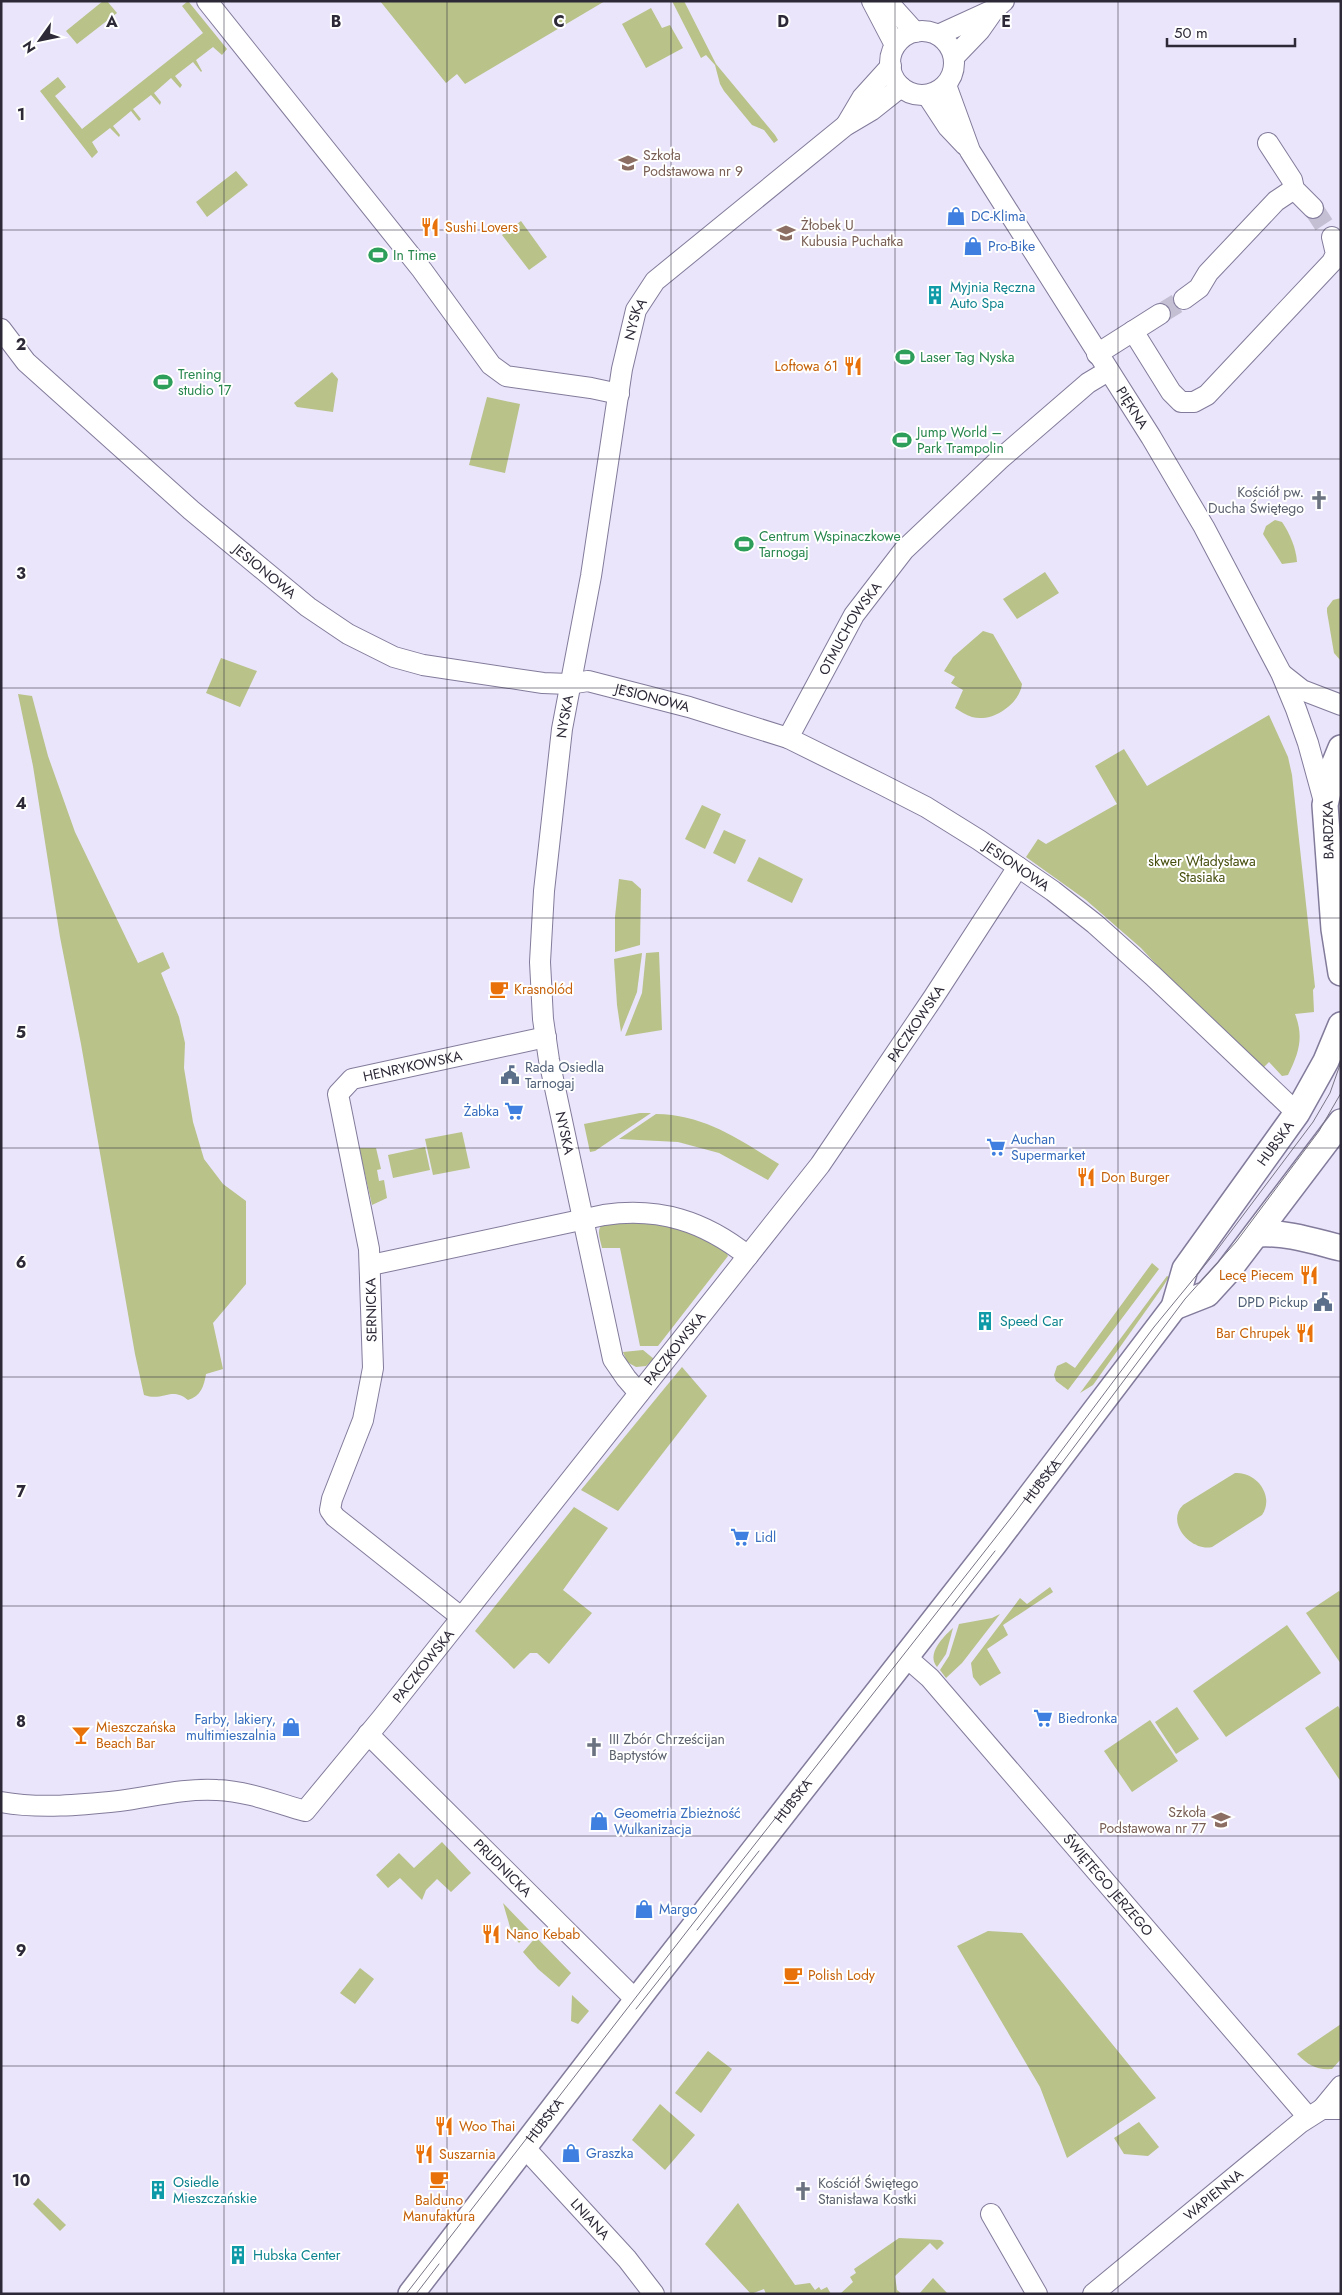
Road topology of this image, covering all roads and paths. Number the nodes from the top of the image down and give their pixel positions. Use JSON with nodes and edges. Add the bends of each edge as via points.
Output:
{"nodes":[{"id":1,"x":207,"y":1,"type":"edge"},
{"id":2,"x":872,"y":1,"type":"edge"},
{"id":3,"x":886,"y":1,"type":"edge"},
{"id":4,"x":1000,"y":5,"type":"edge"},
{"id":5,"x":915,"y":32,"type":"junction"},
{"id":6,"x":938,"y":35,"type":"junction"},
{"id":7,"x":895,"y":45,"type":"junction"},
{"id":8,"x":954,"y":57,"type":"junction"},
{"id":9,"x":891,"y":66,"type":"junction"},
{"id":10,"x":946,"y":84,"type":"junction"},
{"id":11,"x":901,"y":87,"type":"junction"},
{"id":12,"x":927,"y":95,"type":"junction"},
{"id":13,"x":845,"y":126,"type":"junction"},
{"id":14,"x":1268,"y":143,"type":"dead end"},
{"id":15,"x":970,"y":151,"type":"junction"},
{"id":16,"x":1294,"y":189,"type":"junction"},
{"id":17,"x":1313,"y":208,"type":"tunnel mouth"},
{"id":18,"x":1332,"y":237,"type":"tunnel mouth"},
{"id":19,"x":1184,"y":298,"type":"tunnel mouth"},
{"id":20,"x":1160,"y":314,"type":"tunnel mouth"},
{"id":21,"x":1,"y":329,"type":"edge"},
{"id":22,"x":1133,"y":331,"type":"junction"},
{"id":23,"x":1103,"y":362,"type":"junction"},
{"id":24,"x":619,"y":394,"type":"junction"},
{"id":25,"x":1281,"y":673,"type":"junction"},
{"id":26,"x":569,"y":684,"type":"junction"},
{"id":27,"x":1341,"y":704,"type":"edge"},
{"id":28,"x":788,"y":738,"type":"junction"},
{"id":29,"x":1341,"y":748,"type":"edge"},
{"id":30,"x":1325,"y":805,"type":"junction"},
{"id":31,"x":1018,"y":868,"type":"junction"},
{"id":32,"x":1341,"y":973,"type":"edge"},
{"id":33,"x":1341,"y":1026,"type":"edge"},
{"id":34,"x":546,"y":1037,"type":"junction"},
{"id":35,"x":1297,"y":1113,"type":"junction"},
{"id":36,"x":1341,"y":1122,"type":"edge"},
{"id":37,"x":584,"y":1220,"type":"junction"},
{"id":38,"x":1258,"y":1234,"type":"junction"},
{"id":39,"x":1341,"y":1248,"type":"edge"},
{"id":40,"x":748,"y":1256,"type":"junction"},
{"id":41,"x":371,"y":1265,"type":"junction"},
{"id":42,"x":1174,"y":1307,"type":"junction"},
{"id":43,"x":639,"y":1393,"type":"junction"},
{"id":44,"x":461,"y":1617,"type":"junction"},
{"id":45,"x":906,"y":1657,"type":"junction"},
{"id":46,"x":368,"y":1734,"type":"junction"},
{"id":47,"x":1,"y":1802,"type":"edge"},
{"id":48,"x":637,"y":2001,"type":"junction"},
{"id":49,"x":1341,"y":2086,"type":"edge"},
{"id":50,"x":1324,"y":2111,"type":"edge"},
{"id":51,"x":524,"y":2147,"type":"junction"},
{"id":52,"x":991,"y":2214,"type":"dead end"},
{"id":53,"x":411,"y":2294,"type":"edge"},
{"id":54,"x":654,"y":2294,"type":"edge"},
{"id":55,"x":1037,"y":2294,"type":"edge"},
{"id":56,"x":1093,"y":2294,"type":"edge"}],
"edges":[{"from":1,"to":24,"type":"street","via":[[422,270],[491,365],[506,376]]},
{"from":2,"to":7,"type":"street"},
{"from":3,"to":5,"type":"street"},
{"from":4,"to":6,"type":"street"},
{"from":4,"to":8,"type":"street"},
{"from":5,"to":6,"type":"street","via":[[927,31]]},
{"from":5,"to":7,"type":"street"},
{"from":6,"to":8,"type":"street","via":[[949,44]]},
{"from":7,"to":9,"type":"street"},
{"from":8,"to":10,"type":"street","via":[[954,71]]},
{"from":9,"to":11,"type":"street"},
{"from":9,"to":13,"type":"street","name":"NYSKA","via":[[862,98]]},
{"from":10,"to":12,"type":"street"},
{"from":10,"to":15,"type":"street","name":"PIĘKNA"},
{"from":11,"to":12,"type":"street","via":[[910,93]]},
{"from":11,"to":13,"type":"street","name":"NYSKA"},
{"from":12,"to":15,"type":"street","name":"PIĘKNA","via":[[948,127]]},
{"from":13,"to":24,"type":"street","name":"NYSKA","via":[[655,280],[636,310]]},
{"from":14,"to":16,"type":"street","via":[[1292,180]]},
{"from":15,"to":23,"type":"street","name":"PIĘKNA"},
{"from":16,"to":17,"type":"street"},
{"from":16,"to":19,"type":"street","via":[[1276,201],[1208,273],[1199,288]]},
{"from":18,"to":22,"type":"street","via":[[1336,254],[1332,262],[1207,395],[1194,402],[1185,403],[1176,398]]},
{"from":20,"to":22,"type":"street","name":"OTMUCHOWSKA"},
{"from":21,"to":26,"type":"street","name":"JESIONOWA","via":[[26,362],[191,510],[308,607],[348,634],[394,657],[422,665]]},
{"from":22,"to":23,"type":"street","name":"OTMUCHOWSKA"},
{"from":23,"to":25,"type":"street","name":"PIĘKNA","via":[[1204,527]]},
{"from":23,"to":28,"type":"street","name":"OTMUCHOWSKA","via":[[1088,383],[992,466],[904,550],[854,615]]},
{"from":24,"to":26,"type":"street","name":"NYSKA","via":[[591,576]]},
{"from":25,"to":27,"type":"street","name":"PIĘKNA","via":[[1302,690]]},
{"from":25,"to":30,"type":"street","name":"PIĘKNA","via":[[1308,743]]},
{"from":26,"to":28,"type":"street","name":"JESIONOWA","via":[[598,683]]},
{"from":26,"to":34,"type":"street","name":"NYSKA","via":[[544,890],[540,962]]},
{"from":28,"to":31,"type":"street","name":"JESIONOWA","via":[[926,807]]},
{"from":29,"to":30,"type":"street","name":"BARDZKA"},
{"from":30,"to":32,"type":"street","name":"BARDZKA","via":[[1334,930]]},
{"from":31,"to":35,"type":"street","name":"JESIONOWA","via":[[1054,891],[1095,924]]},
{"from":31,"to":40,"type":"street","name":"PACZKOWSKA","via":[[820,1165]]},
{"from":33,"to":35,"type":"street","name":"HUBSKA"},
{"from":34,"to":37,"type":"street","name":"NYSKA"},
{"from":34,"to":41,"type":"street","name":"HENRYKOWSKA","via":[[352,1079],[338,1094]]},
{"from":35,"to":42,"type":"street","name":"HUBSKA","via":[[1185,1269]]},
{"from":36,"to":38,"type":"street"},
{"from":37,"to":40,"type":"street","name":"SERNICKA","via":[[635,1212],[668,1216],[699,1225]]},
{"from":37,"to":41,"type":"street","name":"SERNICKA"},
{"from":37,"to":43,"type":"street","name":"NYSKA","via":[[613,1359]]},
{"from":38,"to":39,"type":"street","via":[[1295,1236]]},
{"from":38,"to":42,"type":"street","via":[[1207,1294]]},
{"from":40,"to":43,"type":"street","name":"PACZKOWSKA"},
{"from":41,"to":44,"type":"street","name":"SERNICKA","via":[[371,1381],[363,1420],[330,1510]]},
{"from":42,"to":45,"type":"street","name":"HUBSKA"},
{"from":43,"to":44,"type":"street","name":"PACZKOWSKA"},
{"from":44,"to":46,"type":"street","name":"PACZKOWSKA"},
{"from":45,"to":48,"type":"street","name":"HUBSKA"},
{"from":45,"to":50,"type":"street","name":"ŚWIĘTEGO JERZEGO","via":[[930,1678]]},
{"from":46,"to":47,"type":"street","name":"PACZKOWSKA","via":[[305,1811],[217,1790],[39,1806]]},
{"from":46,"to":48,"type":"street","name":"PRUDNICKA"},
{"from":48,"to":51,"type":"street","name":"HUBSKA"},
{"from":49,"to":50,"type":"street","name":"WAPIENNA"},
{"from":50,"to":56,"type":"street","name":"WAPIENNA"},
{"from":51,"to":53,"type":"street","name":"HUBSKA"},
{"from":51,"to":54,"type":"street","name":"LNIANA","via":[[627,2259]]},
{"from":52,"to":55,"type":"street"}]}
